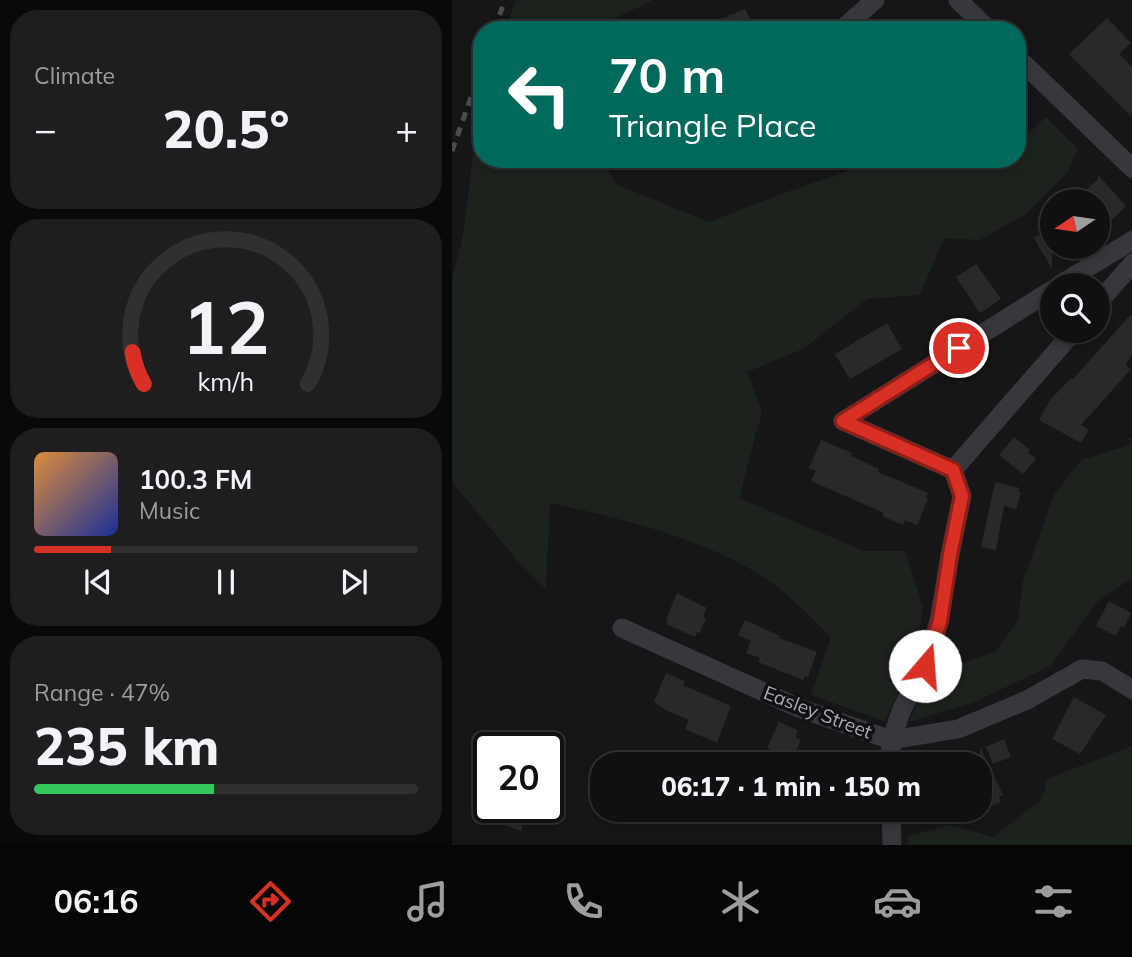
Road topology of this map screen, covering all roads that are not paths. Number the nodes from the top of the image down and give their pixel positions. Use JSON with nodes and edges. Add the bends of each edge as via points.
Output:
{"nodes":[{"id":1,"x":875,"y":0,"type":"edge"},
{"id":2,"x":958,"y":0,"type":"edge"},
{"id":3,"x":851,"y":21,"type":"edge"},
{"id":4,"x":980,"y":21,"type":"edge"},
{"id":5,"x":1026,"y":66,"type":"edge"},
{"id":6,"x":1133,"y":169,"type":"edge"},
{"id":7,"x":1133,"y":240,"type":"edge"},
{"id":8,"x":1133,"y":263,"type":"edge"},
{"id":9,"x":1079,"y":273,"type":"edge"},
{"id":10,"x":1110,"y":289,"type":"edge"},
{"id":11,"x":1040,"y":298,"type":"edge"},
{"id":12,"x":1064,"y":343,"type":"edge"},
{"id":13,"x":953,"y":470,"type":"junction"},
{"id":14,"x":622,"y":628,"type":"dead end"},
{"id":15,"x":1133,"y":690,"type":"edge"},
{"id":16,"x":891,"y":740,"type":"junction"},
{"id":17,"x":891,"y":752,"type":"edge"},
{"id":18,"x":891,"y":822,"type":"edge"},
{"id":19,"x":892,"y":845,"type":"edge"}],
"edges":[{"from":1,"to":3,"type":"street"},
{"from":2,"to":4,"type":"street"},
{"from":5,"to":6,"type":"street"},
{"from":7,"to":9,"type":"street"},
{"from":8,"to":10,"type":"street"},
{"from":11,"to":13,"type":"street","via":[[843,421]]},
{"from":12,"to":13,"type":"street"},
{"from":13,"to":16,"type":"street","via":[[962,496],[940,621]]},
{"from":14,"to":16,"type":"street","name":"Easley Street","via":[[799,708]]},
{"from":15,"to":16,"type":"street","name":"Easley Street","via":[[1102,671],[1082,669],[1027,700],[958,729]]},
{"from":16,"to":17,"type":"street"},
{"from":18,"to":19,"type":"street"}]}
